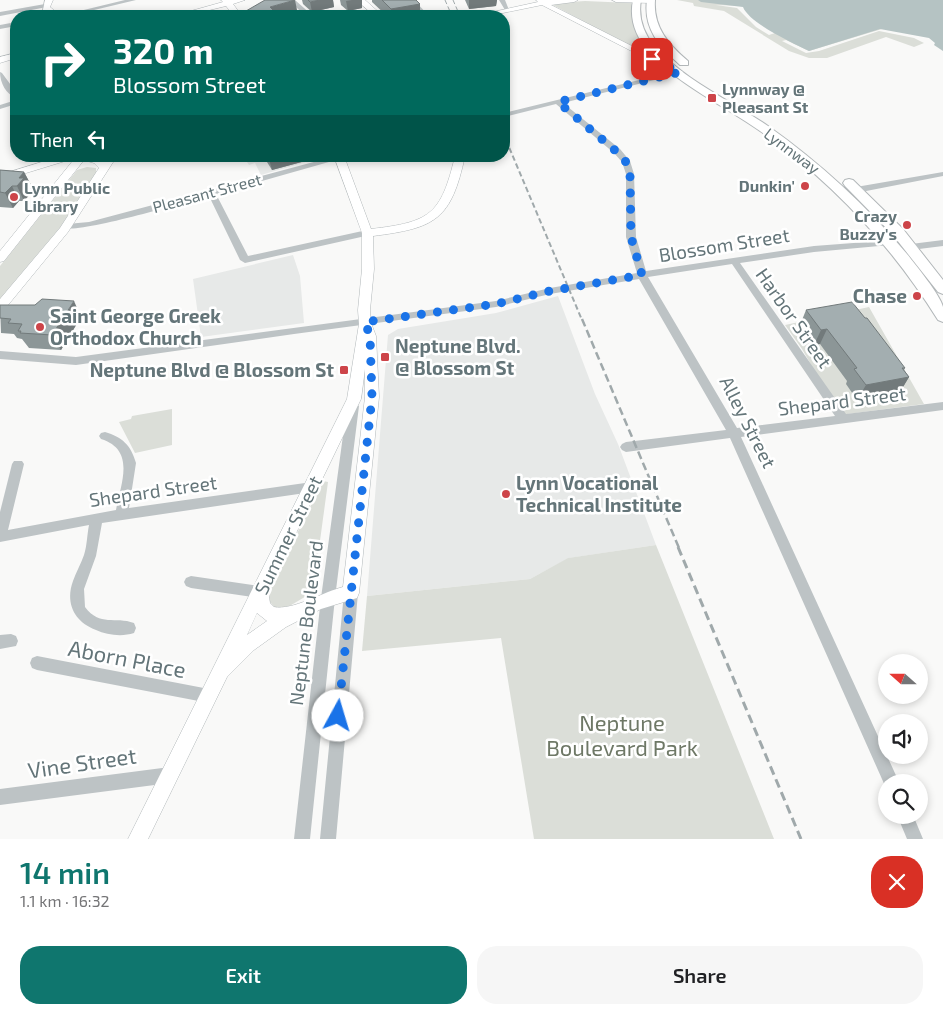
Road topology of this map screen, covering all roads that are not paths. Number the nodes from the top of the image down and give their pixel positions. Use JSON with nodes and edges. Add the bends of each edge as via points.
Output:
{"nodes":[{"id":1,"x":241,"y":0,"type":"edge"},
{"id":2,"x":291,"y":0,"type":"edge"},
{"id":3,"x":360,"y":0,"type":"edge"},
{"id":4,"x":410,"y":0,"type":"edge"},
{"id":5,"x":502,"y":0,"type":"edge"},
{"id":6,"x":574,"y":0,"type":"edge"},
{"id":7,"x":616,"y":0,"type":"edge"},
{"id":8,"x":133,"y":1,"type":"edge"},
{"id":9,"x":541,"y":1,"type":"edge"},
{"id":10,"x":642,"y":1,"type":"edge"},
{"id":11,"x":226,"y":2,"type":"edge"},
{"id":12,"x":47,"y":3,"type":"edge"},
{"id":13,"x":507,"y":9,"type":"junction"},
{"id":14,"x":17,"y":10,"type":"edge"},
{"id":15,"x":90,"y":10,"type":"edge"},
{"id":16,"x":197,"y":10,"type":"edge"},
{"id":17,"x":303,"y":10,"type":"edge"},
{"id":18,"x":372,"y":10,"type":"edge"},
{"id":19,"x":420,"y":10,"type":"edge"},
{"id":20,"x":503,"y":10,"type":"edge"},
{"id":21,"x":680,"y":72,"type":"junction"},
{"id":22,"x":0,"y":74,"type":"edge"},
{"id":23,"x":2,"y":83,"type":"edge"},
{"id":24,"x":558,"y":102,"type":"junction"},
{"id":25,"x":510,"y":114,"type":"edge"},
{"id":26,"x":46,"y":162,"type":"edge"},
{"id":27,"x":52,"y":162,"type":"edge"},
{"id":28,"x":77,"y":162,"type":"edge"},
{"id":29,"x":98,"y":162,"type":"edge"},
{"id":30,"x":108,"y":162,"type":"edge"},
{"id":31,"x":323,"y":162,"type":"edge"},
{"id":32,"x":344,"y":162,"type":"edge"},
{"id":33,"x":459,"y":162,"type":"edge"},
{"id":34,"x":35,"y":167,"type":"junction"},
{"id":35,"x":105,"y":168,"type":"junction"},
{"id":36,"x":943,"y":174,"type":"edge"},
{"id":37,"x":0,"y":178,"type":"edge"},
{"id":38,"x":856,"y":190,"type":"junction"},
{"id":39,"x":211,"y":192,"type":"junction"},
{"id":40,"x":67,"y":227,"type":"junction"},
{"id":41,"x":367,"y":233,"type":"junction"},
{"id":42,"x":890,"y":242,"type":"junction"},
{"id":43,"x":943,"y":243,"type":"edge"},
{"id":44,"x":908,"y":244,"type":"junction"},
{"id":45,"x":0,"y":258,"type":"edge"},
{"id":46,"x":734,"y":261,"type":"junction"},
{"id":47,"x":642,"y":275,"type":"junction"},
{"id":48,"x":943,"y":289,"type":"edge"},
{"id":49,"x":0,"y":306,"type":"edge"},
{"id":50,"x":943,"y":317,"type":"edge"},
{"id":51,"x":365,"y":322,"type":"junction"},
{"id":52,"x":0,"y":355,"type":"edge"},
{"id":53,"x":354,"y":399,"type":"junction"},
{"id":54,"x":943,"y":406,"type":"edge"},
{"id":55,"x":843,"y":419,"type":"junction"},
{"id":56,"x":734,"y":433,"type":"junction"},
{"id":57,"x":105,"y":436,"type":"dead end"},
{"id":58,"x":626,"y":447,"type":"dead end"},
{"id":59,"x":18,"y":464,"type":"dead end"},
{"id":60,"x":312,"y":487,"type":"junction"},
{"id":61,"x":122,"y":514,"type":"junction"},
{"id":62,"x":97,"y":518,"type":"junction"},
{"id":63,"x":0,"y":537,"type":"edge"},
{"id":64,"x":191,"y":582,"type":"dead end"},
{"id":65,"x":260,"y":592,"type":"junction"},
{"id":66,"x":351,"y":593,"type":"junction"},
{"id":67,"x":328,"y":598,"type":"junction"},
{"id":68,"x":292,"y":616,"type":"junction"},
{"id":69,"x":129,"y":628,"type":"dead end"},
{"id":70,"x":37,"y":663,"type":"dead end"},
{"id":71,"x":222,"y":670,"type":"junction"},
{"id":72,"x":209,"y":696,"type":"junction"},
{"id":73,"x":886,"y":774,"type":"edge"},
{"id":74,"x":170,"y":775,"type":"junction"},
{"id":75,"x":0,"y":797,"type":"edge"},
{"id":76,"x":909,"y":824,"type":"edge"},
{"id":77,"x":138,"y":839,"type":"edge"},
{"id":78,"x":302,"y":839,"type":"edge"},
{"id":79,"x":328,"y":839,"type":"edge"},
{"id":80,"x":915,"y":839,"type":"edge"}],
"edges":[{"from":1,"to":11,"type":"main road"},
{"from":2,"to":17,"type":"street"},
{"from":3,"to":18,"type":"main road"},
{"from":4,"to":19,"type":"street"},
{"from":5,"to":13,"type":"street"},
{"from":6,"to":9,"type":"main road"},
{"from":7,"to":10,"type":"main road"},
{"from":8,"to":15,"type":"street"},
{"from":9,"to":13,"type":"main road"},
{"from":9,"to":21,"type":"main road"},
{"from":10,"to":21,"type":"highway","name":"Lynnway","via":[[636,18],[642,35]]},
{"from":10,"to":38,"type":"highway","name":"Lynnway","via":[[652,25],[673,54],[798,142]]},
{"from":11,"to":16,"type":"main road"},
{"from":12,"to":14,"type":"street"},
{"from":13,"to":20,"type":"main road"},
{"from":21,"to":24,"type":"street"},
{"from":21,"to":42,"type":"highway","name":"Lynnway","via":[[804,159],[841,190]]},
{"from":22,"to":23,"type":"street"},
{"from":24,"to":25,"type":"street"},
{"from":24,"to":47,"type":"street","name":"Alley Street","via":[[626,162],[630,174],[631,237]]},
{"from":26,"to":34,"type":"main road"},
{"from":27,"to":34,"type":"main road"},
{"from":28,"to":45,"type":"main road"},
{"from":29,"to":35,"type":"main road"},
{"from":30,"to":35,"type":"main road"},
{"from":31,"to":39,"type":"street","name":"Pleasant Street"},
{"from":32,"to":41,"type":"main road"},
{"from":33,"to":41,"type":"main road","via":[[448,200],[435,215],[421,224],[403,229]]},
{"from":34,"to":37,"type":"main road"},
{"from":35,"to":40,"type":"main road"},
{"from":36,"to":38,"type":"street"},
{"from":38,"to":44,"type":"highway","name":"Lynnway"},
{"from":39,"to":40,"type":"street","name":"Pleasant Street","via":[[92,224]]},
{"from":39,"to":41,"type":"street","via":[[246,260]]},
{"from":40,"to":49,"type":"main road"},
{"from":41,"to":51,"type":"main road","name":"Neptune Boulevard"},
{"from":42,"to":44,"type":"highway"},
{"from":42,"to":46,"type":"street","name":"Blossom Street"},
{"from":42,"to":50,"type":"highway","name":"Lynnway"},
{"from":43,"to":44,"type":"street"},
{"from":44,"to":48,"type":"highway","name":"Lynnway"},
{"from":46,"to":47,"type":"street","name":"Blossom Street"},
{"from":46,"to":55,"type":"street","name":"Harbor Street"},
{"from":47,"to":51,"type":"street","name":"Blossom Street","via":[[496,304]]},
{"from":47,"to":56,"type":"street","name":"Alley Street"},
{"from":51,"to":52,"type":"street","name":"Blossom Street","via":[[76,361]]},
{"from":51,"to":53,"type":"main road","name":"Neptune Boulevard"},
{"from":51,"to":66,"type":"main road","name":"Neptune Boulevard","via":[[370,336],[372,397]]},
{"from":53,"to":60,"type":"main road","name":"Summer Street"},
{"from":53,"to":67,"type":"street","name":"Neptune Boulevard"},
{"from":54,"to":55,"type":"street","name":"Shepard Street"},
{"from":55,"to":56,"type":"street","name":"Shepard Street"},
{"from":56,"to":58,"type":"street","name":"Shepard Street"},
{"from":56,"to":73,"type":"street","name":"Alley Street"},
{"from":57,"to":61,"type":"street","via":[[120,443],[129,456]]},
{"from":59,"to":63,"type":"street"},
{"from":60,"to":61,"type":"street","name":"Shepard Street"},
{"from":60,"to":65,"type":"main road","name":"Summer Street"},
{"from":61,"to":62,"type":"street","name":"Shepard Street"},
{"from":62,"to":63,"type":"street","name":"Shepard Street"},
{"from":62,"to":69,"type":"street","via":[[90,554],[77,589],[77,607],[88,621],[97,626]]},
{"from":64,"to":65,"type":"street"},
{"from":65,"to":68,"type":"main road","via":[[260,602],[266,612]]},
{"from":65,"to":71,"type":"main road","name":"Summer Street"},
{"from":66,"to":67,"type":"main road","name":"Summer Street"},
{"from":66,"to":79,"type":"street","name":"Neptune Boulevard"},
{"from":67,"to":68,"type":"main road","name":"Summer Street"},
{"from":67,"to":78,"type":"street","name":"Neptune Boulevard"},
{"from":68,"to":71,"type":"main road","name":"Summer Street","via":[[244,647]]},
{"from":70,"to":72,"type":"street","name":"Aborn Place"},
{"from":71,"to":72,"type":"main road","name":"Summer Street"},
{"from":72,"to":74,"type":"main road","name":"Summer Street"},
{"from":74,"to":75,"type":"street","name":"Vine Street"},
{"from":74,"to":77,"type":"main road","name":"Summer Street"},
{"from":76,"to":80,"type":"street"}]}
